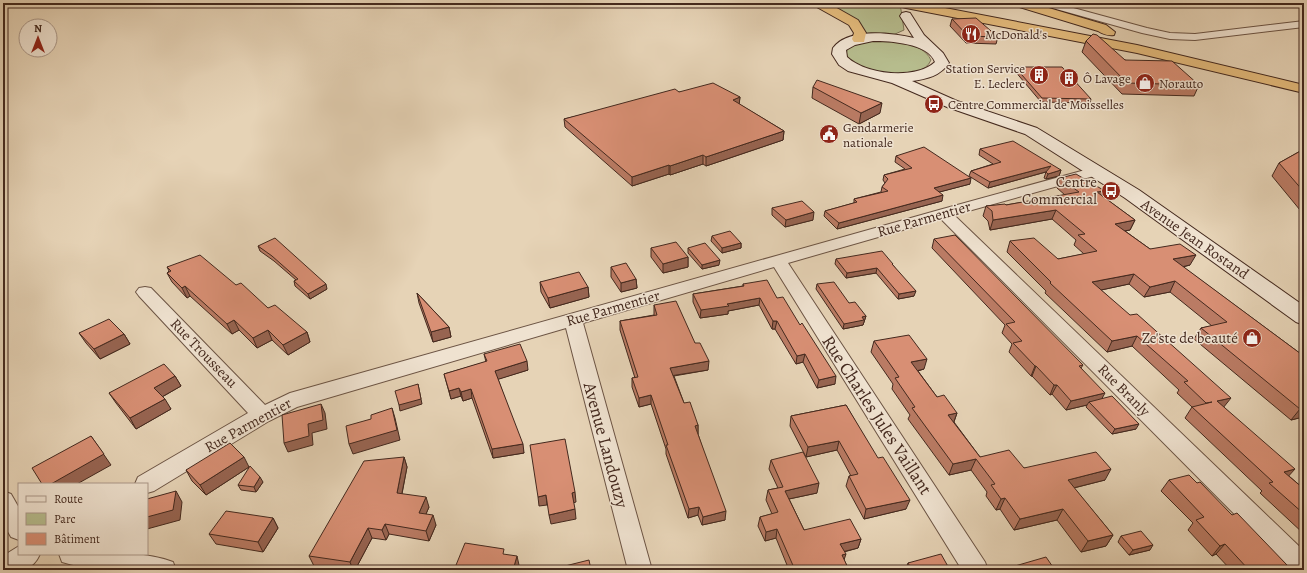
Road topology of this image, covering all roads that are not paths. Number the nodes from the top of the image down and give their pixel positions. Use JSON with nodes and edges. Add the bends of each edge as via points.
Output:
{"nodes":[{"id":1,"x":819,"y":3,"type":"edge"},
{"id":2,"x":963,"y":3,"type":"edge"},
{"id":3,"x":1045,"y":3,"type":"edge"},
{"id":4,"x":1015,"y":6,"type":"edge"},
{"id":5,"x":906,"y":8,"type":"edge"},
{"id":6,"x":1304,"y":24,"type":"edge"},
{"id":7,"x":884,"y":38,"type":"junction"},
{"id":8,"x":859,"y":39,"type":"junction"},
{"id":9,"x":932,"y":49,"type":"junction"},
{"id":10,"x":930,"y":73,"type":"junction"},
{"id":11,"x":883,"y":76,"type":"junction"},
{"id":12,"x":1304,"y":80,"type":"edge"},
{"id":13,"x":1304,"y":86,"type":"edge"},
{"id":14,"x":1304,"y":89,"type":"edge"},
{"id":15,"x":1090,"y":167,"type":"junction"},
{"id":16,"x":944,"y":213,"type":"junction"},
{"id":17,"x":777,"y":261,"type":"junction"},
{"id":18,"x":145,"y":292,"type":"dead end"},
{"id":19,"x":1304,"y":317,"type":"edge"},
{"id":20,"x":573,"y":320,"type":"junction"},
{"id":21,"x":262,"y":415,"type":"junction"},
{"id":22,"x":148,"y":483,"type":"edge"},
{"id":23,"x":3,"y":501,"type":"edge"},
{"id":24,"x":18,"y":528,"type":"edge"},
{"id":25,"x":26,"y":555,"type":"edge"},
{"id":26,"x":76,"y":555,"type":"edge"},
{"id":27,"x":1304,"y":567,"type":"edge"},
{"id":28,"x":3,"y":570,"type":"edge"},
{"id":29,"x":164,"y":570,"type":"edge"},
{"id":30,"x":640,"y":570,"type":"edge"},
{"id":31,"x":976,"y":570,"type":"edge"}],
"edges":[{"from":1,"to":8,"type":"highway","via":[[854,23],[860,33]]},
{"from":2,"to":13,"type":"highway"},
{"from":3,"to":6,"type":"street","via":[[1146,31],[1179,37]]},
{"from":4,"to":12,"type":"highway","via":[[1114,34]]},
{"from":5,"to":7,"type":"street","via":[[909,28],[907,31],[898,36]]},
{"from":5,"to":9,"type":"street","via":[[922,41]]},
{"from":5,"to":14,"type":"highway","via":[[1137,49]]},
{"from":7,"to":8,"type":"street"},
{"from":7,"to":9,"type":"street","via":[[911,41]]},
{"from":8,"to":11,"type":"street","via":[[840,48],[839,54],[851,66]]},
{"from":9,"to":10,"type":"street","via":[[941,57],[942,63]]},
{"from":10,"to":11,"type":"street","via":[[908,77]]},
{"from":10,"to":15,"type":"street","name":"Avenue Jean Rostand","via":[[925,80],[928,86],[1027,122]]},
{"from":11,"to":15,"type":"street","name":"Avenue Jean Rostand","via":[[952,104],[1026,128]]},
{"from":15,"to":16,"type":"street","name":"Rue Parmentier"},
{"from":15,"to":19,"type":"street","name":"Avenue Jean Rostand"},
{"from":16,"to":17,"type":"street","name":"Rue Parmentier"},
{"from":16,"to":27,"type":"street","name":"Rue Branly"},
{"from":17,"to":20,"type":"street","name":"Rue Parmentier"},
{"from":17,"to":31,"type":"street","name":"Rue Charles Jules Vaillant"},
{"from":18,"to":21,"type":"street","name":"Rue Trousseau"},
{"from":20,"to":21,"type":"street","name":"Rue Parmentier","via":[[290,401]]},
{"from":20,"to":30,"type":"street","name":"Avenue Landouzy"},
{"from":21,"to":22,"type":"street","name":"Rue Parmentier"},
{"from":23,"to":24,"type":"street"},
{"from":25,"to":28,"type":"street"},
{"from":26,"to":29,"type":"street"}]}
